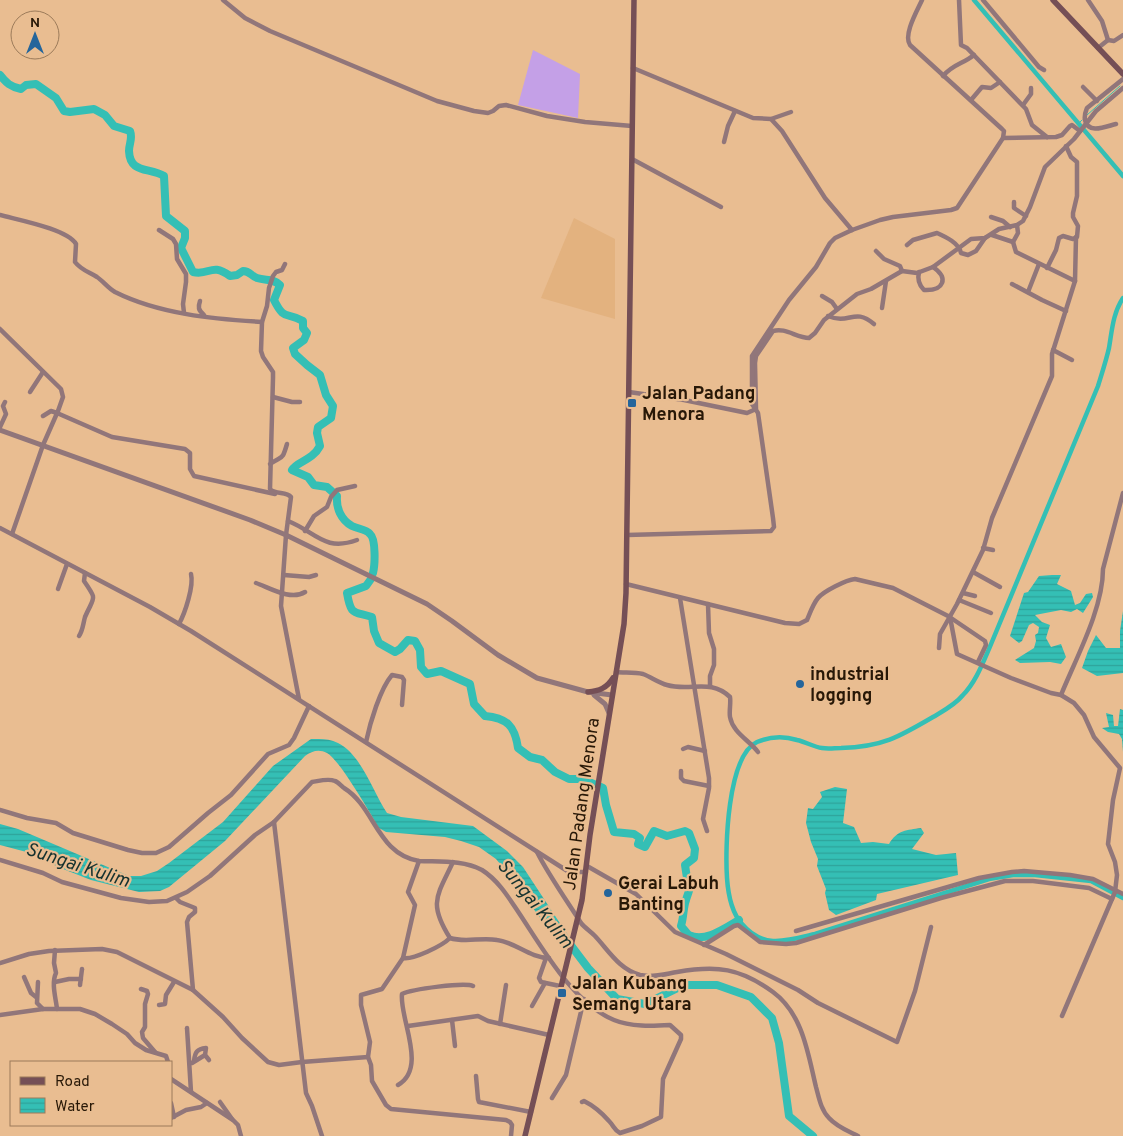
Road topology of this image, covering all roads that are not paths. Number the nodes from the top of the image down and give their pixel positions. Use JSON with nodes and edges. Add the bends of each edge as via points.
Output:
{"nodes":[{"id":1,"x":223,"y":0,"type":"edge"},
{"id":2,"x":634,"y":0,"type":"edge"},
{"id":3,"x":922,"y":0,"type":"edge"},
{"id":4,"x":959,"y":0,"type":"edge"},
{"id":5,"x":983,"y":0,"type":"edge"},
{"id":6,"x":1053,"y":0,"type":"edge"},
{"id":7,"x":1088,"y":0,"type":"edge"},
{"id":8,"x":1123,"y":35,"type":"edge"},
{"id":9,"x":1108,"y":40,"type":"junction"},
{"id":10,"x":1098,"y":48,"type":"junction"},
{"id":11,"x":974,"y":55,"type":"junction"},
{"id":12,"x":633,"y":68,"type":"junction"},
{"id":13,"x":1044,"y":70,"type":"dead end"},
{"id":14,"x":1123,"y":74,"type":"edge"},
{"id":15,"x":943,"y":76,"type":"junction"},
{"id":16,"x":1000,"y":82,"type":"junction"},
{"id":17,"x":1122,"y":82,"type":"edge"},
{"id":18,"x":1082,"y":87,"type":"dead end"},
{"id":19,"x":1031,"y":88,"type":"dead end"},
{"id":20,"x":1123,"y":88,"type":"edge"},
{"id":21,"x":971,"y":100,"type":"junction"},
{"id":22,"x":1097,"y":101,"type":"junction"},
{"id":23,"x":1023,"y":106,"type":"junction"},
{"id":24,"x":735,"y":111,"type":"junction"},
{"id":25,"x":791,"y":112,"type":"dead end"},
{"id":26,"x":771,"y":119,"type":"junction"},
{"id":27,"x":1116,"y":124,"type":"dead end"},
{"id":28,"x":632,"y":126,"type":"junction"},
{"id":29,"x":1083,"y":128,"type":"junction"},
{"id":30,"x":1047,"y":137,"type":"junction"},
{"id":31,"x":1003,"y":138,"type":"junction"},
{"id":32,"x":724,"y":142,"type":"dead end"},
{"id":33,"x":1066,"y":146,"type":"junction"},
{"id":34,"x":632,"y":159,"type":"junction"},
{"id":35,"x":1014,"y":202,"type":"dead end"},
{"id":36,"x":720,"y":207,"type":"dead end"},
{"id":37,"x":0,"y":215,"type":"edge"},
{"id":38,"x":1026,"y":216,"type":"junction"},
{"id":39,"x":991,"y":217,"type":"dead end"},
{"id":40,"x":1017,"y":225,"type":"junction"},
{"id":41,"x":1010,"y":227,"type":"junction"},
{"id":42,"x":159,"y":230,"type":"dead end"},
{"id":43,"x":852,"y":230,"type":"junction"},
{"id":44,"x":991,"y":234,"type":"junction"},
{"id":45,"x":1076,"y":237,"type":"junction"},
{"id":46,"x":986,"y":238,"type":"junction"},
{"id":47,"x":1013,"y":242,"type":"junction"},
{"id":48,"x":907,"y":245,"type":"dead end"},
{"id":49,"x":960,"y":247,"type":"junction"},
{"id":50,"x":876,"y":251,"type":"dead end"},
{"id":51,"x":285,"y":264,"type":"dead end"},
{"id":52,"x":1039,"y":264,"type":"junction"},
{"id":53,"x":932,"y":267,"type":"junction"},
{"id":54,"x":1047,"y":268,"type":"junction"},
{"id":55,"x":902,"y":271,"type":"junction"},
{"id":56,"x":919,"y":271,"type":"junction"},
{"id":57,"x":886,"y":281,"type":"junction"},
{"id":58,"x":1075,"y":281,"type":"junction"},
{"id":59,"x":1012,"y":284,"type":"dead end"},
{"id":60,"x":1028,"y":292,"type":"junction"},
{"id":61,"x":822,"y":296,"type":"dead end"},
{"id":62,"x":200,"y":301,"type":"dead end"},
{"id":63,"x":882,"y":308,"type":"dead end"},
{"id":64,"x":837,"y":309,"type":"junction"},
{"id":65,"x":1066,"y":310,"type":"junction"},
{"id":66,"x":184,"y":313,"type":"junction"},
{"id":67,"x":205,"y":316,"type":"junction"},
{"id":68,"x":828,"y":316,"type":"junction"},
{"id":69,"x":262,"y":322,"type":"junction"},
{"id":70,"x":874,"y":324,"type":"dead end"},
{"id":71,"x":0,"y":330,"type":"edge"},
{"id":72,"x":1053,"y":350,"type":"junction"},
{"id":73,"x":1072,"y":360,"type":"dead end"},
{"id":74,"x":43,"y":372,"type":"junction"},
{"id":75,"x":30,"y":392,"type":"dead end"},
{"id":76,"x":629,"y":392,"type":"junction"},
{"id":77,"x":273,"y":397,"type":"junction"},
{"id":78,"x":5,"y":402,"type":"dead end"},
{"id":79,"x":300,"y":402,"type":"dead end"},
{"id":80,"x":755,"y":409,"type":"junction"},
{"id":81,"x":57,"y":413,"type":"junction"},
{"id":82,"x":43,"y":416,"type":"dead end"},
{"id":83,"x":0,"y":428,"type":"edge"},
{"id":84,"x":287,"y":444,"type":"dead end"},
{"id":85,"x":43,"y":445,"type":"junction"},
{"id":86,"x":270,"y":464,"type":"junction"},
{"id":87,"x":355,"y":486,"type":"dead end"},
{"id":88,"x":1123,"y":493,"type":"edge"},
{"id":89,"x":291,"y":497,"type":"junction"},
{"id":90,"x":288,"y":521,"type":"junction"},
{"id":91,"x":0,"y":528,"type":"edge"},
{"id":92,"x":305,"y":531,"type":"junction"},
{"id":93,"x":12,"y":534,"type":"junction"},
{"id":94,"x":286,"y":535,"type":"junction"},
{"id":95,"x":627,"y":535,"type":"junction"},
{"id":96,"x":358,"y":540,"type":"dead end"},
{"id":97,"x":984,"y":548,"type":"junction"},
{"id":98,"x":993,"y":550,"type":"dead end"},
{"id":99,"x":67,"y":564,"type":"junction"},
{"id":100,"x":973,"y":572,"type":"junction"},
{"id":101,"x":85,"y":573,"type":"junction"},
{"id":102,"x":191,"y":574,"type":"dead end"},
{"id":103,"x":284,"y":575,"type":"junction"},
{"id":104,"x":316,"y":575,"type":"dead end"},
{"id":105,"x":256,"y":583,"type":"dead end"},
{"id":106,"x":626,"y":584,"type":"junction"},
{"id":107,"x":1000,"y":586,"type":"dead end"},
{"id":108,"x":58,"y":588,"type":"dead end"},
{"id":109,"x":305,"y":592,"type":"dead end"},
{"id":110,"x":282,"y":593,"type":"junction"},
{"id":111,"x":963,"y":593,"type":"junction"},
{"id":112,"x":975,"y":596,"type":"dead end"},
{"id":113,"x":680,"y":598,"type":"junction"},
{"id":114,"x":959,"y":600,"type":"junction"},
{"id":115,"x":708,"y":604,"type":"junction"},
{"id":116,"x":990,"y":614,"type":"dead end"},
{"id":117,"x":950,"y":617,"type":"junction"},
{"id":118,"x":179,"y":624,"type":"junction"},
{"id":119,"x":79,"y":636,"type":"dead end"},
{"id":120,"x":939,"y":648,"type":"dead end"},
{"id":121,"x":980,"y":663,"type":"junction"},
{"id":122,"x":616,"y":672,"type":"junction"},
{"id":123,"x":694,"y":686,"type":"junction"},
{"id":124,"x":710,"y":686,"type":"junction"},
{"id":125,"x":588,"y":692,"type":"junction"},
{"id":126,"x":1061,"y":695,"type":"junction"},
{"id":127,"x":612,"y":696,"type":"junction"},
{"id":128,"x":299,"y":699,"type":"junction"},
{"id":129,"x":402,"y":705,"type":"dead end"},
{"id":130,"x":309,"y":706,"type":"junction"},
{"id":131,"x":609,"y":713,"type":"junction"},
{"id":132,"x":366,"y":742,"type":"junction"},
{"id":133,"x":683,"y":749,"type":"dead end"},
{"id":134,"x":705,"y":751,"type":"junction"},
{"id":135,"x":758,"y":752,"type":"dead end"},
{"id":136,"x":681,"y":771,"type":"dead end"},
{"id":137,"x":709,"y":786,"type":"junction"},
{"id":138,"x":0,"y":810,"type":"edge"},
{"id":139,"x":274,"y":822,"type":"junction"},
{"id":140,"x":707,"y":831,"type":"dead end"},
{"id":141,"x":536,"y":850,"type":"junction"},
{"id":142,"x":0,"y":860,"type":"edge"},
{"id":143,"x":419,"y":860,"type":"junction"},
{"id":144,"x":452,"y":862,"type":"junction"},
{"id":145,"x":587,"y":869,"type":"junction"},
{"id":146,"x":1115,"y":891,"type":"junction"},
{"id":147,"x":1123,"y":894,"type":"edge"},
{"id":148,"x":176,"y":898,"type":"junction"},
{"id":149,"x":1112,"y":898,"type":"junction"},
{"id":150,"x":578,"y":916,"type":"junction"},
{"id":151,"x":932,"y":927,"type":"dead end"},
{"id":152,"x":796,"y":931,"type":"dead end"},
{"id":153,"x":450,"y":938,"type":"junction"},
{"id":154,"x":704,"y":944,"type":"junction"},
{"id":155,"x":55,"y":950,"type":"junction"},
{"id":156,"x":403,"y":958,"type":"junction"},
{"id":157,"x":548,"y":958,"type":"junction"},
{"id":158,"x":0,"y":963,"type":"edge"},
{"id":159,"x":82,"y":969,"type":"dead end"},
{"id":160,"x":24,"y":976,"type":"dead end"},
{"id":161,"x":562,"y":977,"type":"junction"},
{"id":162,"x":81,"y":979,"type":"junction"},
{"id":163,"x":38,"y":982,"type":"dead end"},
{"id":164,"x":54,"y":982,"type":"junction"},
{"id":165,"x":174,"y":982,"type":"junction"},
{"id":166,"x":545,"y":983,"type":"junction"},
{"id":167,"x":80,"y":985,"type":"dead end"},
{"id":168,"x":506,"y":985,"type":"dead end"},
{"id":169,"x":473,"y":986,"type":"dead end"},
{"id":170,"x":560,"y":986,"type":"junction"},
{"id":171,"x":141,"y":989,"type":"dead end"},
{"id":172,"x":193,"y":990,"type":"junction"},
{"id":173,"x":36,"y":997,"type":"junction"},
{"id":174,"x":584,"y":999,"type":"junction"},
{"id":175,"x":159,"y":1004,"type":"dead end"},
{"id":176,"x":532,"y":1006,"type":"dead end"},
{"id":177,"x":43,"y":1009,"type":"junction"},
{"id":178,"x":57,"y":1009,"type":"junction"},
{"id":179,"x":0,"y":1015,"type":"edge"},
{"id":180,"x":1062,"y":1016,"type":"dead end"},
{"id":181,"x":452,"y":1020,"type":"junction"},
{"id":182,"x":500,"y":1024,"type":"junction"},
{"id":183,"x":408,"y":1026,"type":"junction"},
{"id":184,"x":187,"y":1028,"type":"dead end"},
{"id":185,"x":549,"y":1035,"type":"junction"},
{"id":186,"x":455,"y":1046,"type":"dead end"},
{"id":187,"x":155,"y":1052,"type":"junction"},
{"id":188,"x":205,"y":1055,"type":"junction"},
{"id":189,"x":368,"y":1058,"type":"junction"},
{"id":190,"x":194,"y":1060,"type":"junction"},
{"id":191,"x":209,"y":1060,"type":"dead end"},
{"id":192,"x":168,"y":1061,"type":"edge"},
{"id":193,"x":302,"y":1062,"type":"junction"},
{"id":194,"x":190,"y":1066,"type":"junction"},
{"id":195,"x":476,"y":1076,"type":"dead end"},
{"id":196,"x":172,"y":1080,"type":"edge"},
{"id":197,"x":398,"y":1085,"type":"dead end"},
{"id":198,"x":191,"y":1092,"type":"junction"},
{"id":199,"x":552,"y":1098,"type":"dead end"},
{"id":200,"x":220,"y":1102,"type":"dead end"},
{"id":201,"x":582,"y":1102,"type":"dead end"},
{"id":202,"x":207,"y":1103,"type":"junction"},
{"id":203,"x":531,"y":1112,"type":"junction"},
{"id":204,"x":173,"y":1118,"type":"edge"},
{"id":205,"x":233,"y":1120,"type":"junction"},
{"id":206,"x":241,"y":1136,"type":"edge"},
{"id":207,"x":322,"y":1136,"type":"edge"},
{"id":208,"x":511,"y":1136,"type":"edge"},
{"id":209,"x":525,"y":1136,"type":"edge"},
{"id":210,"x":858,"y":1136,"type":"edge"}],
"edges":[{"from":1,"to":28,"type":"street","via":[[245,18],[270,31],[437,101],[484,114],[506,105],[547,116]]},
{"from":2,"to":12,"type":"main road","name":"Jalan Padang Menora"},
{"from":3,"to":15,"type":"street","via":[[908,42]]},
{"from":4,"to":11,"type":"street","via":[[960,44]]},
{"from":5,"to":13,"type":"street"},
{"from":6,"to":10,"type":"main road"},
{"from":7,"to":9,"type":"street","via":[[1102,21]]},
{"from":8,"to":9,"type":"street","via":[[1114,41]]},
{"from":9,"to":10,"type":"street"},
{"from":10,"to":14,"type":"main road"},
{"from":11,"to":15,"type":"street","via":[[952,66]]},
{"from":11,"to":16,"type":"street"},
{"from":12,"to":24,"type":"street"},
{"from":12,"to":28,"type":"main road","name":"Jalan Padang Menora"},
{"from":15,"to":21,"type":"street"},
{"from":16,"to":21,"type":"street","via":[[991,88],[982,87]]},
{"from":16,"to":23,"type":"street"},
{"from":17,"to":22,"type":"street"},
{"from":18,"to":22,"type":"street"},
{"from":19,"to":23,"type":"street"},
{"from":20,"to":29,"type":"street","via":[[1096,111]]},
{"from":21,"to":31,"type":"street","via":[[1002,128]]},
{"from":22,"to":29,"type":"street","via":[[1087,108]]},
{"from":23,"to":30,"type":"street","via":[[1032,125]]},
{"from":24,"to":26,"type":"street","via":[[753,118]]},
{"from":24,"to":32,"type":"street"},
{"from":25,"to":26,"type":"street"},
{"from":26,"to":43,"type":"street","via":[[825,198]]},
{"from":27,"to":29,"type":"street"},
{"from":28,"to":34,"type":"main road","name":"Jalan Padang Menora"},
{"from":29,"to":30,"type":"street","via":[[1072,125],[1062,134]]},
{"from":29,"to":33,"type":"street"},
{"from":30,"to":31,"type":"street"},
{"from":31,"to":43,"type":"street","via":[[957,208],[893,217]]},
{"from":33,"to":38,"type":"street","via":[[1045,167]]},
{"from":33,"to":45,"type":"street","via":[[1078,168],[1073,213],[1078,231]]},
{"from":34,"to":36,"type":"street"},
{"from":34,"to":76,"type":"main road","name":"Jalan Padang Menora"},
{"from":35,"to":38,"type":"street","via":[[1014,208]]},
{"from":37,"to":66,"type":"street","via":[[69,236],[76,244],[75,262],[79,268],[99,278],[113,291]]},
{"from":38,"to":40,"type":"street"},
{"from":39,"to":41,"type":"street"},
{"from":40,"to":41,"type":"street"},
{"from":40,"to":47,"type":"street","via":[[1018,233]]},
{"from":41,"to":44,"type":"street"},
{"from":42,"to":66,"type":"street","via":[[173,239],[177,260],[186,274]]},
{"from":43,"to":80,"type":"street","via":[[830,243],[752,356],[752,404]]},
{"from":44,"to":46,"type":"street"},
{"from":44,"to":47,"type":"street"},
{"from":45,"to":54,"type":"street","via":[[1059,238]]},
{"from":45,"to":58,"type":"street"},
{"from":46,"to":49,"type":"street","via":[[972,239]]},
{"from":46,"to":49,"type":"street","via":[[973,254],[965,255]]},
{"from":47,"to":52,"type":"street","via":[[1016,252]]},
{"from":48,"to":49,"type":"street","via":[[937,233]]},
{"from":49,"to":53,"type":"street"},
{"from":50,"to":55,"type":"street","via":[[900,266]]},
{"from":51,"to":69,"type":"street","via":[[276,272],[268,288]]},
{"from":52,"to":54,"type":"street"},
{"from":52,"to":60,"type":"street"},
{"from":53,"to":56,"type":"street"},
{"from":53,"to":56,"type":"street","via":[[942,276],[936,290],[924,290],[920,286]]},
{"from":54,"to":58,"type":"street"},
{"from":55,"to":56,"type":"street"},
{"from":55,"to":57,"type":"street"},
{"from":57,"to":63,"type":"street"},
{"from":57,"to":64,"type":"street","via":[[857,294]]},
{"from":58,"to":65,"type":"street"},
{"from":59,"to":60,"type":"street"},
{"from":60,"to":65,"type":"street"},
{"from":61,"to":64,"type":"street"},
{"from":62,"to":67,"type":"street","via":[[198,306]]},
{"from":64,"to":68,"type":"street"},
{"from":65,"to":72,"type":"street"},
{"from":66,"to":67,"type":"street"},
{"from":67,"to":69,"type":"street"},
{"from":68,"to":70,"type":"street","via":[[837,320],[862,316]]},
{"from":68,"to":80,"type":"street","via":[[809,338],[781,330],[773,331],[756,356]]},
{"from":69,"to":77,"type":"street","via":[[261,351],[272,372]]},
{"from":71,"to":74,"type":"street"},
{"from":72,"to":73,"type":"street"},
{"from":72,"to":97,"type":"street","via":[[1052,376],[992,518]]},
{"from":74,"to":75,"type":"street"},
{"from":74,"to":81,"type":"street","via":[[63,393]]},
{"from":76,"to":80,"type":"street","via":[[747,413]]},
{"from":76,"to":95,"type":"main road","name":"Jalan Padang Menora"},
{"from":77,"to":79,"type":"street"},
{"from":77,"to":86,"type":"street"},
{"from":78,"to":83,"type":"street","via":[[6,414]]},
{"from":80,"to":95,"type":"street","via":[[773,518],[771,531]]},
{"from":81,"to":82,"type":"street"},
{"from":81,"to":85,"type":"street"},
{"from":81,"to":89,"type":"street","via":[[112,438],[188,450],[191,473],[201,479]]},
{"from":83,"to":85,"type":"street"},
{"from":84,"to":86,"type":"street","via":[[284,456]]},
{"from":85,"to":93,"type":"street"},
{"from":85,"to":94,"type":"street"},
{"from":86,"to":89,"type":"street","via":[[270,488]]},
{"from":87,"to":92,"type":"street","via":[[336,491],[327,507],[314,516]]},
{"from":88,"to":126,"type":"street","via":[[1095,612]]},
{"from":89,"to":90,"type":"street"},
{"from":90,"to":92,"type":"street"},
{"from":90,"to":94,"type":"street"},
{"from":91,"to":93,"type":"street"},
{"from":92,"to":96,"type":"street","via":[[334,544]]},
{"from":93,"to":99,"type":"street"},
{"from":94,"to":103,"type":"street"},
{"from":94,"to":125,"type":"street","via":[[426,604],[537,678]]},
{"from":95,"to":106,"type":"main road","name":"Jalan Padang Menora"},
{"from":97,"to":98,"type":"street"},
{"from":97,"to":100,"type":"street"},
{"from":99,"to":101,"type":"street"},
{"from":99,"to":108,"type":"street"},
{"from":100,"to":107,"type":"street"},
{"from":100,"to":111,"type":"street"},
{"from":101,"to":118,"type":"street"},
{"from":101,"to":119,"type":"street","via":[[84,581],[94,596]]},
{"from":102,"to":118,"type":"street","via":[[184,614]]},
{"from":103,"to":104,"type":"street"},
{"from":103,"to":110,"type":"street"},
{"from":105,"to":110,"type":"street"},
{"from":106,"to":113,"type":"street"},
{"from":106,"to":122,"type":"main road","name":"Jalan Padang Menora","via":[[624,624]]},
{"from":109,"to":110,"type":"street","via":[[300,595]]},
{"from":110,"to":128,"type":"street","via":[[281,606]]},
{"from":111,"to":112,"type":"street"},
{"from":111,"to":114,"type":"street"},
{"from":113,"to":115,"type":"street"},
{"from":113,"to":123,"type":"street"},
{"from":114,"to":116,"type":"street"},
{"from":114,"to":117,"type":"street"},
{"from":115,"to":117,"type":"street","via":[[799,624],[807,620],[823,593],[855,579],[893,588]]},
{"from":115,"to":124,"type":"street","via":[[709,633],[714,650]]},
{"from":117,"to":120,"type":"street","via":[[940,634]]},
{"from":117,"to":121,"type":"street","via":[[957,654]]},
{"from":117,"to":121,"type":"street","via":[[985,641]]},
{"from":118,"to":128,"type":"street"},
{"from":121,"to":126,"type":"street","via":[[1010,678]]},
{"from":122,"to":123,"type":"street","via":[[641,674],[668,686]]},
{"from":122,"to":125,"type":"main road","via":[[606,687]]},
{"from":122,"to":127,"type":"main road","name":"Jalan Padang Menora"},
{"from":123,"to":124,"type":"street"},
{"from":123,"to":134,"type":"street"},
{"from":124,"to":135,"type":"street","via":[[719,688],[730,697],[730,716],[735,730]]},
{"from":125,"to":127,"type":"street"},
{"from":125,"to":131,"type":"street","via":[[601,700]]},
{"from":126,"to":146,"type":"street","via":[[1084,715],[1094,737],[1120,768],[1108,844],[1117,875]]},
{"from":127,"to":131,"type":"main road","name":"Jalan Padang Menora"},
{"from":128,"to":130,"type":"street"},
{"from":129,"to":132,"type":"street","via":[[404,680],[392,675],[376,708]]},
{"from":130,"to":132,"type":"street"},
{"from":130,"to":138,"type":"street","via":[[289,745],[268,754],[232,795],[163,851],[149,854],[128,850],[73,833],[56,823]]},
{"from":131,"to":145,"type":"main road","name":"Jalan Padang Menora"},
{"from":132,"to":141,"type":"street"},
{"from":133,"to":134,"type":"street"},
{"from":134,"to":137,"type":"street"},
{"from":136,"to":137,"type":"street","via":[[684,781]]},
{"from":137,"to":140,"type":"street","via":[[703,819]]},
{"from":139,"to":143,"type":"street","via":[[312,782],[336,781],[352,792],[392,849]]},
{"from":139,"to":148,"type":"street","via":[[255,834],[197,886]]},
{"from":139,"to":193,"type":"street"},
{"from":141,"to":145,"type":"street","via":[[569,872]]},
{"from":141,"to":150,"type":"street"},
{"from":142,"to":148,"type":"street","via":[[121,898],[158,902]]},
{"from":143,"to":144,"type":"street"},
{"from":143,"to":156,"type":"street","via":[[408,892],[415,905]]},
{"from":144,"to":153,"type":"street","via":[[436,907]]},
{"from":144,"to":157,"type":"street","via":[[470,864],[484,871],[500,886]]},
{"from":145,"to":150,"type":"main road","name":"Jalan Padang Menora"},
{"from":145,"to":154,"type":"street","via":[[636,894],[675,932]]},
{"from":146,"to":147,"type":"street"},
{"from":146,"to":149,"type":"street"},
{"from":146,"to":152,"type":"street","via":[[1093,879],[1012,872],[979,878]]},
{"from":148,"to":172,"type":"street","via":[[195,908],[187,922]]},
{"from":149,"to":154,"type":"street","via":[[1089,888],[1012,880],[796,943],[760,942],[738,925]]},
{"from":149,"to":180,"type":"street"},
{"from":150,"to":161,"type":"main road","name":"Jalan Padang Menora"},
{"from":150,"to":210,"type":"street","via":[[618,964],[627,970],[655,976],[696,968],[736,971],[776,994],[798,1023],[822,1107],[840,1127]]},
{"from":151,"to":154,"type":"street","via":[[915,991],[896,1042]]},
{"from":153,"to":156,"type":"street","via":[[413,958]]},
{"from":153,"to":157,"type":"street","via":[[498,940]]},
{"from":155,"to":158,"type":"street"},
{"from":155,"to":164,"type":"street"},
{"from":155,"to":165,"type":"street","via":[[102,949],[117,952]]},
{"from":156,"to":189,"type":"street","via":[[382,989],[361,995],[370,1042]]},
{"from":157,"to":161,"type":"street"},
{"from":157,"to":166,"type":"street","via":[[539,978]]},
{"from":159,"to":162,"type":"street"},
{"from":160,"to":173,"type":"street","via":[[31,994]]},
{"from":161,"to":170,"type":"main road","name":"Jalan Padang Menora"},
{"from":161,"to":174,"type":"street"},
{"from":162,"to":164,"type":"street"},
{"from":162,"to":167,"type":"street"},
{"from":163,"to":173,"type":"street"},
{"from":164,"to":178,"type":"street"},
{"from":165,"to":172,"type":"street"},
{"from":165,"to":175,"type":"street","via":[[165,1004]]},
{"from":166,"to":170,"type":"street"},
{"from":166,"to":176,"type":"street"},
{"from":168,"to":182,"type":"street"},
{"from":169,"to":183,"type":"street","via":[[448,985],[402,994]]},
{"from":170,"to":185,"type":"main road","name":"Jalan Padang Menora"},
{"from":171,"to":187,"type":"street","via":[[148,994],[143,1038]]},
{"from":172,"to":193,"type":"street","via":[[268,1062],[279,1066]]},
{"from":173,"to":177,"type":"street"},
{"from":174,"to":199,"type":"street","via":[[566,1075]]},
{"from":174,"to":201,"type":"street","via":[[615,1021],[645,1026],[670,1025],[681,1039],[663,1079],[661,1117],[620,1132],[594,1106],[584,1100]]},
{"from":177,"to":178,"type":"street"},
{"from":177,"to":179,"type":"street"},
{"from":178,"to":187,"type":"street","via":[[80,1009],[94,1014],[146,1050]]},
{"from":181,"to":182,"type":"street","via":[[478,1016]]},
{"from":181,"to":183,"type":"street"},
{"from":181,"to":186,"type":"street"},
{"from":182,"to":185,"type":"street"},
{"from":183,"to":197,"type":"street","via":[[412,1059],[409,1075]]},
{"from":184,"to":194,"type":"street"},
{"from":185,"to":203,"type":"main road","name":"Jalan Padang Menora"},
{"from":187,"to":192,"type":"street","via":[[166,1056]]},
{"from":188,"to":190,"type":"street"},
{"from":188,"to":190,"type":"street","via":[[206,1048],[200,1048]]},
{"from":188,"to":191,"type":"street"},
{"from":189,"to":193,"type":"street"},
{"from":189,"to":208,"type":"street","via":[[372,1082],[391,1109],[506,1120],[512,1125]]},
{"from":190,"to":194,"type":"street"},
{"from":193,"to":207,"type":"street","via":[[306,1093]]},
{"from":194,"to":198,"type":"street"},
{"from":195,"to":203,"type":"street","via":[[479,1102]]},
{"from":196,"to":198,"type":"street"},
{"from":198,"to":202,"type":"street"},
{"from":200,"to":205,"type":"street"},
{"from":202,"to":204,"type":"street"},
{"from":202,"to":205,"type":"street"},
{"from":203,"to":209,"type":"main road","name":"Jalan Padang Menora"},
{"from":205,"to":206,"type":"street"}]}
